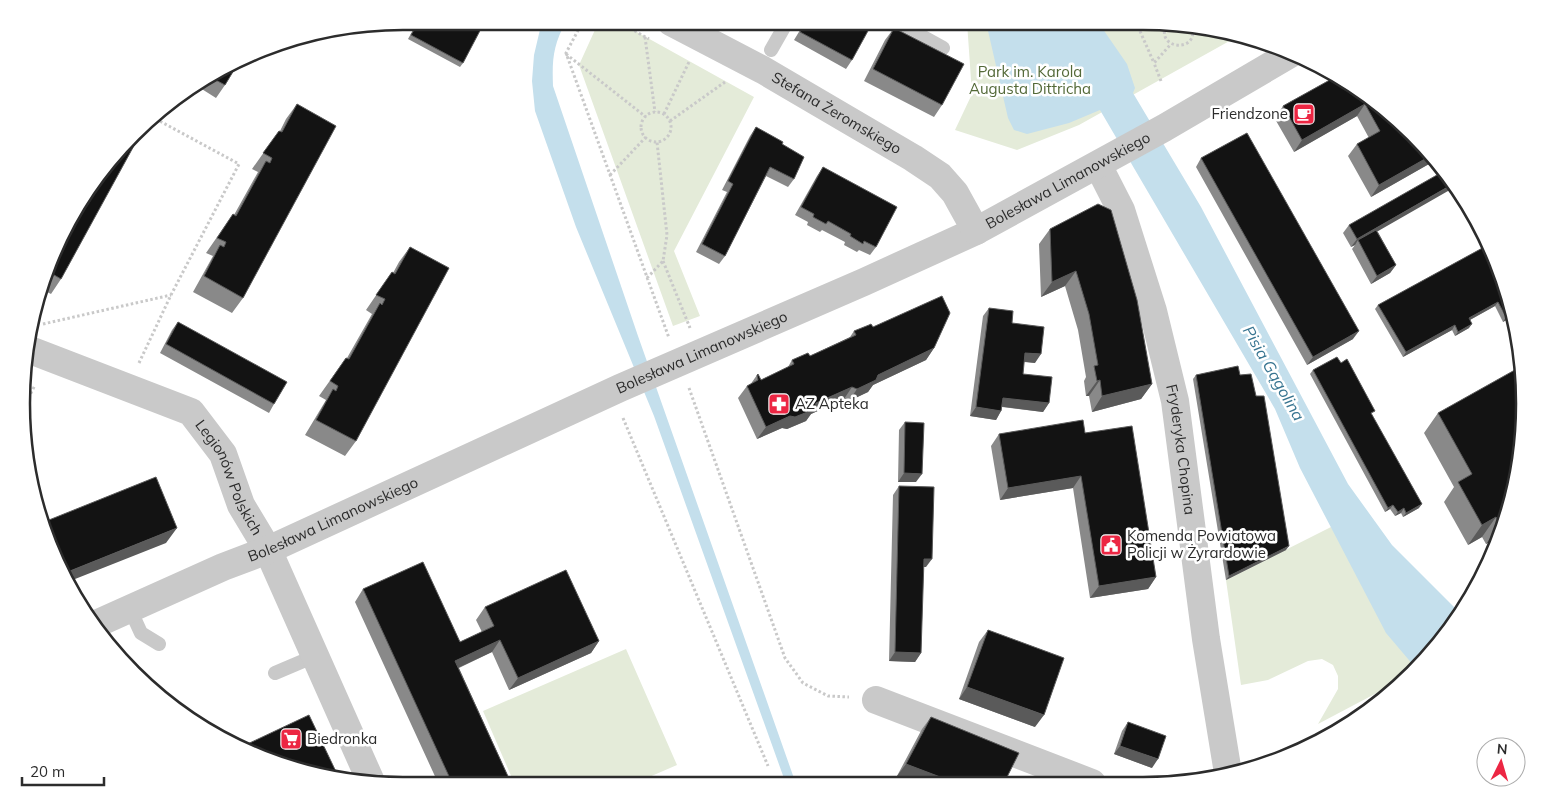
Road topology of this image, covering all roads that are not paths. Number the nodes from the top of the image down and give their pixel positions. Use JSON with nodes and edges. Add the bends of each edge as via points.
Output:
{"nodes":[{"id":1,"x":686,"y":30,"type":"edge"},
{"id":2,"x":782,"y":30,"type":"edge"},
{"id":3,"x":910,"y":30,"type":"edge"},
{"id":4,"x":943,"y":48,"type":"dead end"},
{"id":5,"x":771,"y":50,"type":"dead end"},
{"id":6,"x":1284,"y":58,"type":"edge"},
{"id":7,"x":1105,"y":161,"type":"junction"},
{"id":8,"x":976,"y":231,"type":"junction"},
{"id":9,"x":36,"y":339,"type":"edge"},
{"id":10,"x":268,"y":550,"type":"junction"},
{"id":11,"x":130,"y":609,"type":"junction"},
{"id":12,"x":101,"y":622,"type":"edge"},
{"id":13,"x":159,"y":644,"type":"dead end"},
{"id":14,"x":315,"y":656,"type":"junction"},
{"id":15,"x":275,"y":673,"type":"dead end"},
{"id":16,"x":876,"y":700,"type":"road end"},
{"id":17,"x":1227,"y":767,"type":"edge"},
{"id":18,"x":368,"y":775,"type":"edge"},
{"id":19,"x":1076,"y":777,"type":"edge"}],
"edges":[{"from":1,"to":8,"type":"street","name":"Stefana Żeromskiego","via":[[771,74],[940,176],[955,193]]},
{"from":2,"to":5,"type":"lane"},
{"from":3,"to":4,"type":"lane"},
{"from":6,"to":7,"type":"street","name":"Bolesława Limanowskiego"},
{"from":7,"to":8,"type":"street","name":"Bolesława Limanowskiego"},
{"from":7,"to":17,"type":"street","name":"Fryderyka Chopina","via":[[1153,311],[1175,402],[1206,638]]},
{"from":8,"to":10,"type":"street","name":"Bolesława Limanowskiego","via":[[620,388]]},
{"from":9,"to":10,"type":"street","name":"Legionów Polskich","via":[[191,412],[223,454],[241,505]]},
{"from":10,"to":11,"type":"street","name":"Bolesława Limanowskiego"},
{"from":10,"to":14,"type":"street","name":"Legionów Polskich"},
{"from":11,"to":12,"type":"street","name":"Bolesława Limanowskiego"},
{"from":11,"to":13,"type":"lane","via":[[141,633]]},
{"from":14,"to":15,"type":"lane"},
{"from":14,"to":18,"type":"street","name":"Legionów Polskich"},
{"from":16,"to":19,"type":"street"}]}
